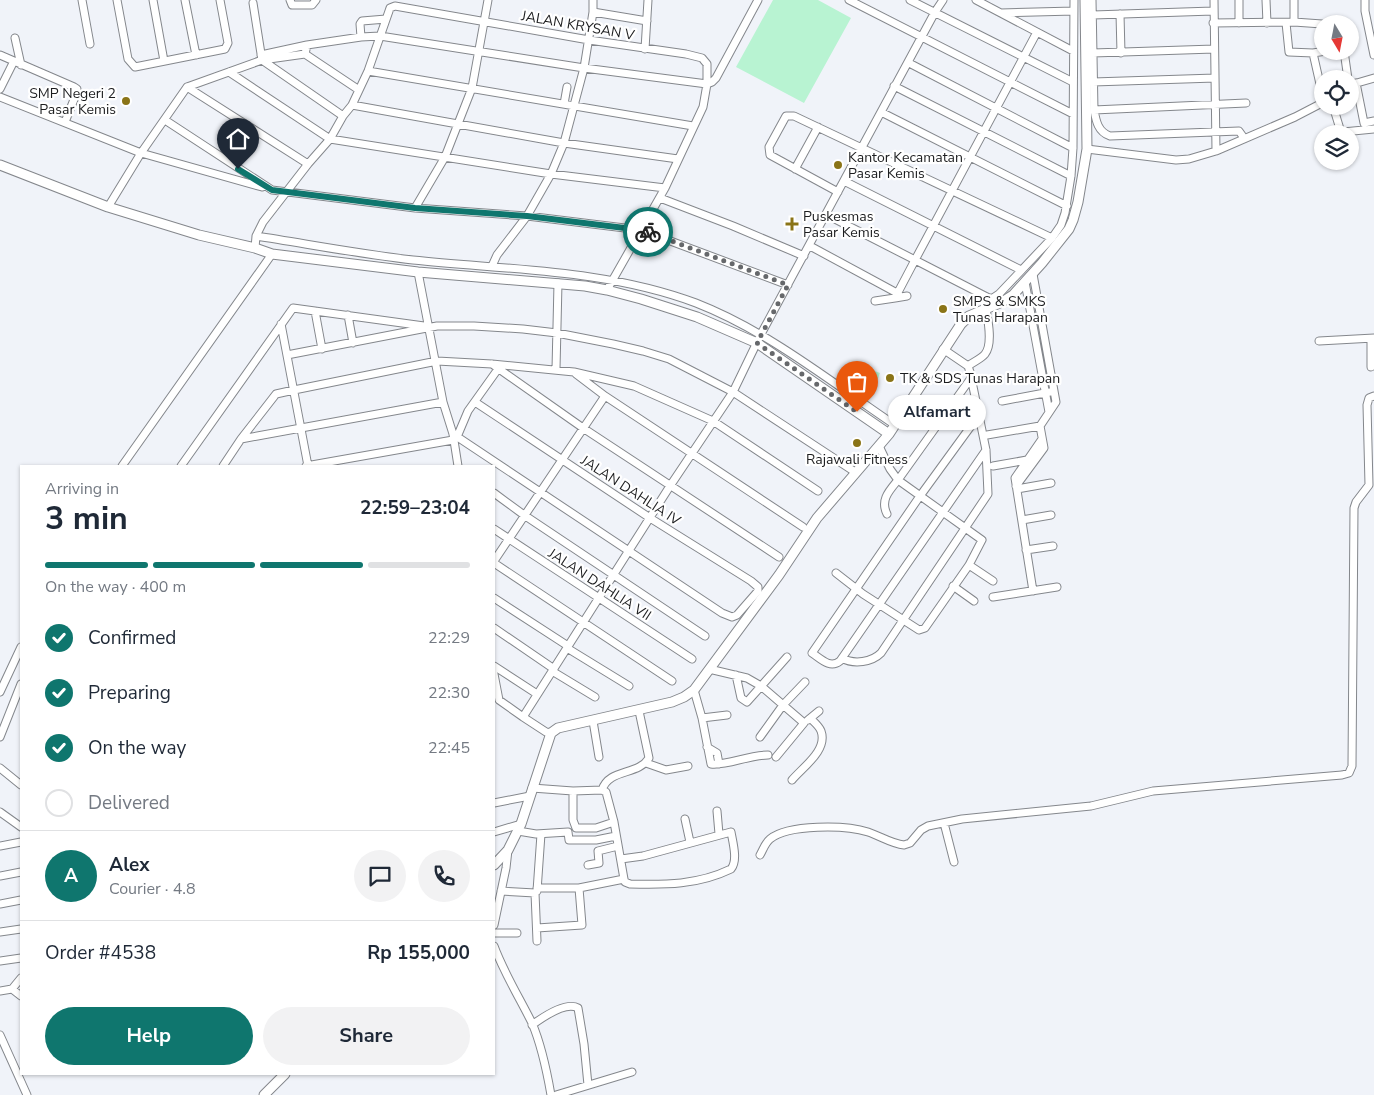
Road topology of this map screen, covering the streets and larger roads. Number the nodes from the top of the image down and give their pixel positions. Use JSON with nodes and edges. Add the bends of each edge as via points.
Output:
{"nodes":[{"id":1,"x":82,"y":0,"type":"edge"},
{"id":2,"x":116,"y":0,"type":"edge"},
{"id":3,"x":154,"y":0,"type":"edge"},
{"id":4,"x":185,"y":0,"type":"edge"},
{"id":5,"x":220,"y":0,"type":"edge"},
{"id":6,"x":290,"y":0,"type":"edge"},
{"id":7,"x":316,"y":0,"type":"edge"},
{"id":8,"x":488,"y":0,"type":"edge"},
{"id":9,"x":593,"y":0,"type":"edge"},
{"id":10,"x":648,"y":0,"type":"edge"},
{"id":11,"x":758,"y":0,"type":"edge"},
{"id":12,"x":849,"y":0,"type":"edge"},
{"id":13,"x":910,"y":0,"type":"edge"},
{"id":14,"x":943,"y":0,"type":"edge"},
{"id":15,"x":976,"y":0,"type":"edge"},
{"id":16,"x":1074,"y":0,"type":"edge"},
{"id":17,"x":1085,"y":0,"type":"edge"},
{"id":18,"x":1092,"y":0,"type":"edge"},
{"id":19,"x":1214,"y":0,"type":"edge"},
{"id":20,"x":1239,"y":0,"type":"edge"},
{"id":21,"x":1266,"y":0,"type":"edge"},
{"id":22,"x":1294,"y":0,"type":"edge"},
{"id":23,"x":1365,"y":0,"type":"edge"},
{"id":24,"x":253,"y":3,"type":"dead end"},
{"id":25,"x":1074,"y":11,"type":"junction"},
{"id":26,"x":593,"y":12,"type":"junction"},
{"id":27,"x":935,"y":12,"type":"junction"},
{"id":28,"x":1213,"y":12,"type":"junction"},
{"id":29,"x":1001,"y":13,"type":"junction"},
{"id":30,"x":1120,"y":14,"type":"junction"},
{"id":31,"x":1093,"y":15,"type":"junction"},
{"id":32,"x":386,"y":19,"type":"junction"},
{"id":33,"x":485,"y":21,"type":"junction"},
{"id":34,"x":647,"y":21,"type":"junction"},
{"id":35,"x":1290,"y":22,"type":"junction"},
{"id":36,"x":1213,"y":23,"type":"junction"},
{"id":37,"x":1239,"y":23,"type":"junction"},
{"id":38,"x":1267,"y":23,"type":"junction"},
{"id":39,"x":1314,"y":24,"type":"edge"},
{"id":40,"x":1037,"y":32,"type":"junction"},
{"id":41,"x":1089,"y":34,"type":"junction"},
{"id":42,"x":380,"y":36,"type":"junction"},
{"id":43,"x":361,"y":37,"type":"junction"},
{"id":44,"x":922,"y":37,"type":"junction"},
{"id":45,"x":15,"y":38,"type":"dead end"},
{"id":46,"x":589,"y":40,"type":"junction"},
{"id":47,"x":90,"y":44,"type":"dead end"},
{"id":48,"x":307,"y":45,"type":"junction"},
{"id":49,"x":645,"y":49,"type":"junction"},
{"id":50,"x":1214,"y":49,"type":"junction"},
{"id":51,"x":479,"y":51,"type":"junction"},
{"id":52,"x":1073,"y":51,"type":"junction"},
{"id":53,"x":1121,"y":52,"type":"junction"},
{"id":54,"x":1093,"y":53,"type":"junction"},
{"id":55,"x":1313,"y":53,"type":"joint"},
{"id":56,"x":305,"y":54,"type":"junction"},
{"id":57,"x":0,"y":55,"type":"edge"},
{"id":58,"x":196,"y":55,"type":"junction"},
{"id":59,"x":1374,"y":55,"type":"edge"},
{"id":60,"x":1024,"y":56,"type":"junction"},
{"id":61,"x":262,"y":57,"type":"junction"},
{"id":62,"x":14,"y":61,"type":"junction"},
{"id":63,"x":164,"y":61,"type":"junction"},
{"id":64,"x":909,"y":63,"type":"junction"},
{"id":65,"x":21,"y":64,"type":"junction"},
{"id":66,"x":584,"y":68,"type":"junction"},
{"id":67,"x":1317,"y":70,"type":"edge"},
{"id":68,"x":368,"y":71,"type":"junction"},
{"id":69,"x":229,"y":72,"type":"junction"},
{"id":70,"x":1215,"y":78,"type":"junction"},
{"id":71,"x":1374,"y":78,"type":"edge"},
{"id":72,"x":1073,"y":82,"type":"junction"},
{"id":73,"x":1093,"y":82,"type":"junction"},
{"id":74,"x":1359,"y":82,"type":"edge"},
{"id":75,"x":1011,"y":83,"type":"junction"},
{"id":76,"x":707,"y":84,"type":"junction"},
{"id":77,"x":894,"y":86,"type":"junction"},
{"id":78,"x":187,"y":87,"type":"junction"},
{"id":79,"x":567,"y":87,"type":"dead end"},
{"id":80,"x":472,"y":88,"type":"junction"},
{"id":81,"x":0,"y":90,"type":"edge"},
{"id":82,"x":359,"y":90,"type":"junction"},
{"id":83,"x":0,"y":96,"type":"edge"},
{"id":84,"x":564,"y":104,"type":"junction"},
{"id":85,"x":1246,"y":104,"type":"dead end"},
{"id":86,"x":352,"y":105,"type":"junction"},
{"id":87,"x":1359,"y":105,"type":"edge"},
{"id":88,"x":575,"y":106,"type":"junction"},
{"id":89,"x":1214,"y":106,"type":"junction"},
{"id":90,"x":1314,"y":107,"type":"edge"},
{"id":91,"x":997,"y":109,"type":"junction"},
{"id":92,"x":1094,"y":110,"type":"junction"},
{"id":93,"x":881,"y":112,"type":"junction"},
{"id":94,"x":1073,"y":114,"type":"junction"},
{"id":95,"x":1336,"y":115,"type":"edge"},
{"id":96,"x":343,"y":116,"type":"junction"},
{"id":97,"x":165,"y":120,"type":"junction"},
{"id":98,"x":1374,"y":121,"type":"edge"},
{"id":99,"x":65,"y":122,"type":"junction"},
{"id":100,"x":1364,"y":123,"type":"junction"},
{"id":101,"x":459,"y":125,"type":"junction"},
{"id":102,"x":693,"y":126,"type":"junction"},
{"id":103,"x":818,"y":127,"type":"junction"},
{"id":104,"x":1372,"y":129,"type":"edge"},
{"id":105,"x":1216,"y":132,"type":"junction"},
{"id":106,"x":984,"y":133,"type":"junction"},
{"id":107,"x":1244,"y":138,"type":"junction"},
{"id":108,"x":330,"y":139,"type":"junction"},
{"id":109,"x":564,"y":142,"type":"junction"},
{"id":110,"x":861,"y":147,"type":"junction"},
{"id":111,"x":1073,"y":148,"type":"junction"},
{"id":112,"x":1086,"y":149,"type":"junction"},
{"id":113,"x":1216,"y":150,"type":"junction"},
{"id":114,"x":141,"y":153,"type":"junction"},
{"id":115,"x":445,"y":157,"type":"junction"},
{"id":116,"x":971,"y":157,"type":"junction"},
{"id":117,"x":678,"y":159,"type":"junction"},
{"id":118,"x":308,"y":164,"type":"junction"},
{"id":119,"x":0,"y":165,"type":"edge"},
{"id":120,"x":795,"y":169,"type":"junction"},
{"id":121,"x":551,"y":174,"type":"junction"},
{"id":122,"x":1071,"y":176,"type":"junction"},
{"id":123,"x":844,"y":181,"type":"junction"},
{"id":124,"x":666,"y":188,"type":"junction"},
{"id":125,"x":272,"y":190,"type":"junction"},
{"id":126,"x":287,"y":190,"type":"junction"},
{"id":127,"x":838,"y":192,"type":"junction"},
{"id":128,"x":952,"y":192,"type":"junction"},
{"id":129,"x":660,"y":198,"type":"junction"},
{"id":130,"x":1067,"y":206,"type":"junction"},
{"id":131,"x":108,"y":207,"type":"junction"},
{"id":132,"x":415,"y":208,"type":"junction"},
{"id":133,"x":827,"y":215,"type":"junction"},
{"id":134,"x":527,"y":216,"type":"junction"},
{"id":135,"x":933,"y":227,"type":"junction"},
{"id":136,"x":641,"y":230,"type":"junction"},
{"id":137,"x":256,"y":236,"type":"junction"},
{"id":138,"x":1052,"y":238,"type":"junction"},
{"id":139,"x":810,"y":246,"type":"junction"},
{"id":140,"x":254,"y":248,"type":"junction"},
{"id":141,"x":272,"y":254,"type":"junction"},
{"id":142,"x":804,"y":256,"type":"junction"},
{"id":143,"x":412,"y":260,"type":"junction"},
{"id":144,"x":915,"y":260,"type":"junction"},
{"id":145,"x":492,"y":266,"type":"junction"},
{"id":146,"x":1021,"y":270,"type":"junction"},
{"id":147,"x":416,"y":272,"type":"junction"},
{"id":148,"x":1032,"y":274,"type":"junction"},
{"id":149,"x":612,"y":280,"type":"junction"},
{"id":150,"x":1025,"y":282,"type":"junction"},
{"id":151,"x":558,"y":283,"type":"junction"},
{"id":152,"x":788,"y":285,"type":"junction"},
{"id":153,"x":607,"y":290,"type":"junction"},
{"id":154,"x":896,"y":295,"type":"junction"},
{"id":155,"x":907,"y":296,"type":"dead end"},
{"id":156,"x":875,"y":301,"type":"dead end"},
{"id":157,"x":986,"y":309,"type":"junction"},
{"id":158,"x":315,"y":311,"type":"junction"},
{"id":159,"x":348,"y":315,"type":"junction"},
{"id":160,"x":281,"y":324,"type":"junction"},
{"id":161,"x":429,"y":327,"type":"junction"},
{"id":162,"x":557,"y":333,"type":"junction"},
{"id":163,"x":761,"y":334,"type":"junction"},
{"id":164,"x":1372,"y":339,"type":"edge"},
{"id":165,"x":1319,"y":341,"type":"dead end"},
{"id":166,"x":353,"y":343,"type":"junction"},
{"id":167,"x":757,"y":343,"type":"junction"},
{"id":168,"x":322,"y":348,"type":"junction"},
{"id":169,"x":943,"y":349,"type":"junction"},
{"id":170,"x":287,"y":355,"type":"junction"},
{"id":171,"x":436,"y":361,"type":"junction"},
{"id":172,"x":492,"y":364,"type":"junction"},
{"id":173,"x":968,"y":366,"type":"junction"},
{"id":174,"x":1371,"y":367,"type":"dead end"},
{"id":175,"x":498,"y":369,"type":"junction"},
{"id":176,"x":556,"y":369,"type":"junction"},
{"id":177,"x":574,"y":372,"type":"junction"},
{"id":178,"x":971,"y":378,"type":"junction"},
{"id":179,"x":294,"y":390,"type":"junction"},
{"id":180,"x":733,"y":392,"type":"junction"},
{"id":181,"x":1050,"y":392,"type":"junction"},
{"id":182,"x":606,"y":396,"type":"junction"},
{"id":183,"x":1374,"y":396,"type":"edge"},
{"id":184,"x":1002,"y":401,"type":"dead end"},
{"id":185,"x":443,"y":402,"type":"junction"},
{"id":186,"x":475,"y":402,"type":"junction"},
{"id":187,"x":979,"y":415,"type":"junction"},
{"id":188,"x":713,"y":420,"type":"junction"},
{"id":189,"x":895,"y":425,"type":"junction"},
{"id":190,"x":1040,"y":426,"type":"junction"},
{"id":191,"x":583,"y":428,"type":"junction"},
{"id":192,"x":301,"y":429,"type":"junction"},
{"id":193,"x":889,"y":434,"type":"junction"},
{"id":194,"x":987,"y":435,"type":"dead end"},
{"id":195,"x":454,"y":437,"type":"junction"},
{"id":196,"x":241,"y":440,"type":"junction"},
{"id":197,"x":1042,"y":440,"type":"junction"},
{"id":198,"x":879,"y":446,"type":"junction"},
{"id":199,"x":986,"y":450,"type":"junction"},
{"id":200,"x":692,"y":454,"type":"junction"},
{"id":201,"x":562,"y":460,"type":"junction"},
{"id":202,"x":1027,"y":460,"type":"junction"},
{"id":203,"x":123,"y":465,"type":"edge"},
{"id":204,"x":182,"y":465,"type":"edge"},
{"id":205,"x":224,"y":465,"type":"edge"},
{"id":206,"x":307,"y":465,"type":"edge"},
{"id":207,"x":312,"y":465,"type":"edge"},
{"id":208,"x":458,"y":465,"type":"edge"},
{"id":209,"x":993,"y":466,"type":"dead end"},
{"id":210,"x":852,"y":470,"type":"dead end"},
{"id":211,"x":898,"y":480,"type":"junction"},
{"id":212,"x":1051,"y":483,"type":"dead end"},
{"id":213,"x":670,"y":486,"type":"junction"},
{"id":214,"x":1016,"y":488,"type":"junction"},
{"id":215,"x":818,"y":491,"type":"dead end"},
{"id":216,"x":541,"y":492,"type":"junction"},
{"id":217,"x":495,"y":495,"type":"edge"},
{"id":218,"x":920,"y":496,"type":"junction"},
{"id":219,"x":943,"y":511,"type":"junction"},
{"id":220,"x":887,"y":514,"type":"dead end"},
{"id":221,"x":524,"y":515,"type":"junction"},
{"id":222,"x":1051,"y":515,"type":"dead end"},
{"id":223,"x":650,"y":518,"type":"junction"},
{"id":224,"x":1022,"y":520,"type":"junction"},
{"id":225,"x":803,"y":527,"type":"dead end"},
{"id":226,"x":966,"y":528,"type":"junction"},
{"id":227,"x":495,"y":531,"type":"edge"},
{"id":228,"x":509,"y":540,"type":"junction"},
{"id":229,"x":1053,"y":546,"type":"dead end"},
{"id":230,"x":630,"y":550,"type":"junction"},
{"id":231,"x":1026,"y":550,"type":"junction"},
{"id":232,"x":779,"y":558,"type":"dead end"},
{"id":233,"x":495,"y":561,"type":"edge"},
{"id":234,"x":495,"y":563,"type":"edge"},
{"id":235,"x":969,"y":565,"type":"junction"},
{"id":236,"x":836,"y":573,"type":"dead end"},
{"id":237,"x":613,"y":574,"type":"junction"},
{"id":238,"x":994,"y":581,"type":"dead end"},
{"id":239,"x":953,"y":586,"type":"junction"},
{"id":240,"x":1057,"y":587,"type":"dead end"},
{"id":241,"x":856,"y":589,"type":"junction"},
{"id":242,"x":1033,"y":590,"type":"junction"},
{"id":243,"x":993,"y":597,"type":"dead end"},
{"id":244,"x":599,"y":598,"type":"junction"},
{"id":245,"x":495,"y":599,"type":"edge"},
{"id":246,"x":974,"y":601,"type":"dead end"},
{"id":247,"x":880,"y":604,"type":"junction"},
{"id":248,"x":902,"y":620,"type":"junction"},
{"id":249,"x":584,"y":622,"type":"junction"},
{"id":250,"x":495,"y":629,"type":"edge"},
{"id":251,"x":706,"y":636,"type":"dead end"},
{"id":252,"x":568,"y":647,"type":"junction"},
{"id":253,"x":20,"y":649,"type":"edge"},
{"id":254,"x":788,"y":657,"type":"dead end"},
{"id":255,"x":842,"y":658,"type":"junction"},
{"id":256,"x":692,"y":659,"type":"dead end"},
{"id":257,"x":495,"y":667,"type":"edge"},
{"id":258,"x":709,"y":669,"type":"junction"},
{"id":259,"x":553,"y":670,"type":"junction"},
{"id":260,"x":736,"y":675,"type":"junction"},
{"id":261,"x":495,"y":679,"type":"edge"},
{"id":262,"x":672,"y":680,"type":"dead end"},
{"id":263,"x":805,"y":682,"type":"dead end"},
{"id":264,"x":628,"y":686,"type":"dead end"},
{"id":265,"x":761,"y":686,"type":"junction"},
{"id":266,"x":20,"y":687,"type":"edge"},
{"id":267,"x":694,"y":690,"type":"junction"},
{"id":268,"x":0,"y":692,"type":"edge"},
{"id":269,"x":537,"y":694,"type":"junction"},
{"id":270,"x":595,"y":697,"type":"dead end"},
{"id":271,"x":783,"y":705,"type":"junction"},
{"id":272,"x":819,"y":710,"type":"dead end"},
{"id":273,"x":639,"y":711,"type":"junction"},
{"id":274,"x":727,"y":715,"type":"dead end"},
{"id":275,"x":523,"y":717,"type":"junction"},
{"id":276,"x":702,"y":718,"type":"junction"},
{"id":277,"x":811,"y":718,"type":"junction"},
{"id":278,"x":592,"y":721,"type":"junction"},
{"id":279,"x":804,"y":723,"type":"junction"},
{"id":280,"x":547,"y":731,"type":"junction"},
{"id":281,"x":0,"y":737,"type":"edge"},
{"id":282,"x":760,"y":737,"type":"dead end"},
{"id":283,"x":599,"y":757,"type":"dead end"},
{"id":284,"x":646,"y":763,"type":"junction"},
{"id":285,"x":688,"y":766,"type":"dead end"},
{"id":286,"x":0,"y":768,"type":"edge"},
{"id":287,"x":792,"y":780,"type":"dead end"},
{"id":288,"x":20,"y":781,"type":"edge"},
{"id":289,"x":602,"y":790,"type":"junction"},
{"id":290,"x":573,"y":791,"type":"junction"},
{"id":291,"x":531,"y":792,"type":"junction"},
{"id":292,"x":495,"y":803,"type":"edge"},
{"id":293,"x":716,"y":811,"type":"dead end"},
{"id":294,"x":1,"y":813,"type":"edge"},
{"id":295,"x":685,"y":819,"type":"dead end"},
{"id":296,"x":614,"y":822,"type":"junction"},
{"id":297,"x":944,"y":823,"type":"junction"},
{"id":298,"x":20,"y":827,"type":"edge"},
{"id":299,"x":520,"y":827,"type":"junction"},
{"id":300,"x":495,"y":832,"type":"edge"},
{"id":301,"x":541,"y":834,"type":"junction"},
{"id":302,"x":719,"y":834,"type":"junction"},
{"id":303,"x":616,"y":836,"type":"junction"},
{"id":304,"x":596,"y":840,"type":"junction"},
{"id":305,"x":20,"y":842,"type":"edge"},
{"id":306,"x":690,"y":842,"type":"junction"},
{"id":307,"x":0,"y":846,"type":"edge"},
{"id":308,"x":618,"y":846,"type":"junction"},
{"id":309,"x":508,"y":850,"type":"junction"},
{"id":310,"x":598,"y":851,"type":"junction"},
{"id":311,"x":760,"y":855,"type":"dead end"},
{"id":312,"x":621,"y":859,"type":"junction"},
{"id":313,"x":954,"y":862,"type":"dead end"},
{"id":314,"x":495,"y":864,"type":"edge"},
{"id":315,"x":588,"y":865,"type":"dead end"},
{"id":316,"x":20,"y":872,"type":"edge"},
{"id":317,"x":0,"y":876,"type":"edge"},
{"id":318,"x":624,"y":879,"type":"junction"},
{"id":319,"x":579,"y":888,"type":"junction"},
{"id":320,"x":501,"y":891,"type":"junction"},
{"id":321,"x":536,"y":891,"type":"junction"},
{"id":322,"x":20,"y":900,"type":"edge"},
{"id":323,"x":0,"y":904,"type":"edge"},
{"id":324,"x":495,"y":920,"type":"edge"},
{"id":325,"x":537,"y":928,"type":"junction"},
{"id":326,"x":20,"y":929,"type":"edge"},
{"id":327,"x":0,"y":932,"type":"edge"},
{"id":328,"x":495,"y":933,"type":"edge"},
{"id":329,"x":517,"y":933,"type":"dead end"},
{"id":330,"x":537,"y":941,"type":"dead end"},
{"id":331,"x":495,"y":948,"type":"edge"},
{"id":332,"x":20,"y":958,"type":"edge"},
{"id":333,"x":0,"y":961,"type":"edge"},
{"id":334,"x":20,"y":979,"type":"edge"},
{"id":335,"x":12,"y":989,"type":"junction"},
{"id":336,"x":0,"y":991,"type":"edge"},
{"id":337,"x":20,"y":995,"type":"edge"},
{"id":338,"x":532,"y":1025,"type":"junction"},
{"id":339,"x":0,"y":1035,"type":"edge"},
{"id":340,"x":632,"y":1072,"type":"dead end"},
{"id":341,"x":284,"y":1075,"type":"edge"},
{"id":342,"x":588,"y":1084,"type":"junction"},
{"id":343,"x":27,"y":1095,"type":"edge"},
{"id":344,"x":264,"y":1095,"type":"edge"},
{"id":345,"x":551,"y":1095,"type":"edge"},
{"id":346,"x":556,"y":1095,"type":"edge"}],
"edges":[{"from":1,"to":47,"type":"street"},
{"from":2,"to":63,"type":"street","via":[[131,64],[135,67]]},
{"from":3,"to":63,"type":"street"},
{"from":4,"to":58,"type":"street"},
{"from":5,"to":58,"type":"street","via":[[227,45],[221,51]]},
{"from":6,"to":7,"type":"street","via":[[292,6],[296,6],[312,5]]},
{"from":8,"to":33,"type":"street"},
{"from":9,"to":26,"type":"street"},
{"from":10,"to":34,"type":"street"},
{"from":11,"to":76,"type":"street","via":[[716,78]]},
{"from":12,"to":44,"type":"street"},
{"from":13,"to":27,"type":"street"},
{"from":14,"to":27,"type":"street"},
{"from":15,"to":29,"type":"street"},
{"from":16,"to":25,"type":"street"},
{"from":17,"to":41,"type":"street"},
{"from":18,"to":31,"type":"street"},
{"from":19,"to":28,"type":"street"},
{"from":20,"to":37,"type":"street"},
{"from":21,"to":38,"type":"street"},
{"from":22,"to":35,"type":"street"},
{"from":23,"to":59,"type":"street"},
{"from":24,"to":61,"type":"street"},
{"from":25,"to":29,"type":"street"},
{"from":25,"to":52,"type":"street"},
{"from":26,"to":34,"type":"street"},
{"from":26,"to":46,"type":"street"},
{"from":27,"to":44,"type":"street"},
{"from":27,"to":60,"type":"street"},
{"from":28,"to":30,"type":"street"},
{"from":28,"to":36,"type":"street"},
{"from":29,"to":40,"type":"street"},
{"from":30,"to":31,"type":"street"},
{"from":30,"to":53,"type":"street"},
{"from":31,"to":41,"type":"street"},
{"from":32,"to":33,"type":"street","name":"JALAN KRYSAN V","via":[[390,8],[395,6]]},
{"from":32,"to":42,"type":"street"},
{"from":32,"to":43,"type":"street","via":[[362,21]]},
{"from":33,"to":46,"type":"street","name":"JALAN KRYSAN V"},
{"from":33,"to":51,"type":"street"},
{"from":34,"to":49,"type":"street"},
{"from":35,"to":38,"type":"street"},
{"from":35,"to":39,"type":"street"},
{"from":35,"to":55,"type":"street","via":[[1289,52]]},
{"from":36,"to":37,"type":"street"},
{"from":36,"to":50,"type":"street"},
{"from":37,"to":38,"type":"street"},
{"from":40,"to":52,"type":"street"},
{"from":40,"to":60,"type":"street"},
{"from":41,"to":54,"type":"street"},
{"from":41,"to":112,"type":"street"},
{"from":42,"to":43,"type":"street"},
{"from":42,"to":51,"type":"street"},
{"from":42,"to":68,"type":"street"},
{"from":43,"to":48,"type":"street"},
{"from":44,"to":64,"type":"street"},
{"from":44,"to":75,"type":"street"},
{"from":45,"to":65,"type":"street"},
{"from":46,"to":49,"type":"street","name":"JALAN KRYSAN V"},
{"from":46,"to":66,"type":"street"},
{"from":48,"to":56,"type":"street"},
{"from":48,"to":61,"type":"street"},
{"from":49,"to":76,"type":"street","name":"JALAN KRYSAN V","via":[[702,58],[708,66]]},
{"from":50,"to":53,"type":"street"},
{"from":50,"to":70,"type":"street"},
{"from":51,"to":66,"type":"street"},
{"from":51,"to":80,"type":"street"},
{"from":52,"to":72,"type":"street"},
{"from":53,"to":54,"type":"street"},
{"from":54,"to":73,"type":"street"},
{"from":55,"to":67,"type":"street"},
{"from":56,"to":61,"type":"street"},
{"from":56,"to":82,"type":"street"},
{"from":57,"to":62,"type":"street"},
{"from":58,"to":63,"type":"street"},
{"from":60,"to":72,"type":"street"},
{"from":60,"to":75,"type":"street"},
{"from":61,"to":69,"type":"street"},
{"from":61,"to":96,"type":"street"},
{"from":62,"to":65,"type":"street"},
{"from":62,"to":81,"type":"street"},
{"from":64,"to":77,"type":"street"},
{"from":64,"to":91,"type":"street"},
{"from":65,"to":99,"type":"street","via":[[77,89]]},
{"from":66,"to":76,"type":"street"},
{"from":66,"to":88,"type":"street"},
{"from":68,"to":80,"type":"street"},
{"from":68,"to":82,"type":"street"},
{"from":69,"to":78,"type":"street"},
{"from":69,"to":108,"type":"street"},
{"from":70,"to":73,"type":"street"},
{"from":70,"to":89,"type":"street"},
{"from":71,"to":74,"type":"street"},
{"from":72,"to":94,"type":"street"},
{"from":73,"to":92,"type":"street"},
{"from":75,"to":91,"type":"street"},
{"from":75,"to":94,"type":"street"},
{"from":76,"to":102,"type":"street","via":[[703,107]]},
{"from":77,"to":93,"type":"street"},
{"from":77,"to":106,"type":"street"},
{"from":78,"to":97,"type":"street"},
{"from":78,"to":118,"type":"street"},
{"from":79,"to":84,"type":"street"},
{"from":80,"to":84,"type":"street"},
{"from":80,"to":101,"type":"street"},
{"from":82,"to":86,"type":"street"},
{"from":83,"to":99,"type":"street"},
{"from":84,"to":88,"type":"street"},
{"from":85,"to":89,"type":"street"},
{"from":86,"to":96,"type":"street"},
{"from":86,"to":101,"type":"street"},
{"from":87,"to":100,"type":"street"},
{"from":88,"to":102,"type":"street"},
{"from":88,"to":109,"type":"street"},
{"from":89,"to":92,"type":"street"},
{"from":89,"to":105,"type":"street"},
{"from":90,"to":107,"type":"street"},
{"from":91,"to":106,"type":"street"},
{"from":91,"to":111,"type":"street"},
{"from":92,"to":105,"type":"street","via":[[1100,130],[1110,136]]},
{"from":93,"to":110,"type":"street"},
{"from":93,"to":116,"type":"street"},
{"from":94,"to":111,"type":"street"},
{"from":95,"to":104,"type":"street","via":[[1346,132]]},
{"from":96,"to":108,"type":"street"},
{"from":97,"to":114,"type":"street"},
{"from":97,"to":125,"type":"street"},
{"from":98,"to":100,"type":"street"},
{"from":99,"to":114,"type":"street"},
{"from":100,"to":104,"type":"street","via":[[1365,127]]},
{"from":101,"to":109,"type":"street"},
{"from":101,"to":115,"type":"street"},
{"from":102,"to":117,"type":"street"},
{"from":103,"to":110,"type":"street"},
{"from":103,"to":120,"type":"street"},
{"from":103,"to":120,"type":"street","via":[[790,116],[785,117],[777,131],[769,147],[770,155]]},
{"from":105,"to":107,"type":"street","via":[[1238,131]]},
{"from":105,"to":113,"type":"street"},
{"from":106,"to":116,"type":"street"},
{"from":106,"to":122,"type":"street"},
{"from":107,"to":113,"type":"street"},
{"from":108,"to":115,"type":"street"},
{"from":108,"to":118,"type":"street"},
{"from":109,"to":117,"type":"street"},
{"from":109,"to":121,"type":"street"},
{"from":110,"to":123,"type":"street"},
{"from":110,"to":128,"type":"street"},
{"from":111,"to":122,"type":"street"},
{"from":112,"to":113,"type":"street","via":[[1183,160]]},
{"from":112,"to":148,"type":"street","via":[[1078,202],[1069,229]]},
{"from":114,"to":125,"type":"street"},
{"from":114,"to":131,"type":"street"},
{"from":115,"to":121,"type":"street"},
{"from":115,"to":132,"type":"street"},
{"from":116,"to":128,"type":"street"},
{"from":116,"to":130,"type":"street"},
{"from":117,"to":124,"type":"street"},
{"from":118,"to":126,"type":"street"},
{"from":119,"to":131,"type":"street"},
{"from":120,"to":127,"type":"street"},
{"from":121,"to":124,"type":"street"},
{"from":121,"to":134,"type":"street"},
{"from":122,"to":130,"type":"street"},
{"from":123,"to":127,"type":"street"},
{"from":123,"to":135,"type":"street"},
{"from":124,"to":129,"type":"street"},
{"from":125,"to":126,"type":"street"},
{"from":126,"to":132,"type":"street"},
{"from":126,"to":137,"type":"street"},
{"from":127,"to":133,"type":"street"},
{"from":128,"to":135,"type":"street"},
{"from":128,"to":138,"type":"street"},
{"from":129,"to":136,"type":"street"},
{"from":129,"to":142,"type":"street"},
{"from":130,"to":138,"type":"street","via":[[1061,226]]},
{"from":131,"to":140,"type":"street"},
{"from":132,"to":134,"type":"street"},
{"from":133,"to":139,"type":"street"},
{"from":133,"to":144,"type":"street"},
{"from":134,"to":136,"type":"street"},
{"from":134,"to":145,"type":"street"},
{"from":135,"to":144,"type":"street"},
{"from":135,"to":146,"type":"street"},
{"from":136,"to":149,"type":"street"},
{"from":136,"to":152,"type":"street"},
{"from":137,"to":140,"type":"street"},
{"from":137,"to":143,"type":"street"},
{"from":138,"to":146,"type":"street"},
{"from":139,"to":142,"type":"street"},
{"from":139,"to":154,"type":"street"},
{"from":140,"to":141,"type":"street"},
{"from":141,"to":147,"type":"street"},
{"from":141,"to":203,"type":"street"},
{"from":142,"to":152,"type":"street"},
{"from":143,"to":145,"type":"street"},
{"from":143,"to":147,"type":"street"},
{"from":144,"to":146,"type":"street","via":[[989,298],[998,294]]},
{"from":144,"to":154,"type":"street"},
{"from":145,"to":149,"type":"street"},
{"from":147,"to":151,"type":"street"},
{"from":147,"to":161,"type":"street"},
{"from":148,"to":150,"type":"street"},
{"from":148,"to":181,"type":"street"},
{"from":149,"to":153,"type":"street"},
{"from":149,"to":163,"type":"street","via":[[646,287],[697,304]]},
{"from":150,"to":157,"type":"street","via":[[1008,299]]},
{"from":150,"to":181,"type":"street"},
{"from":151,"to":153,"type":"street"},
{"from":151,"to":162,"type":"street"},
{"from":152,"to":163,"type":"street"},
{"from":153,"to":167,"type":"street","via":[[697,317]]},
{"from":154,"to":155,"type":"street"},
{"from":154,"to":156,"type":"street"},
{"from":157,"to":169,"type":"street","via":[[969,316]]},
{"from":157,"to":173,"type":"street","via":[[990,326],[988,348]]},
{"from":158,"to":159,"type":"street"},
{"from":158,"to":160,"type":"street","via":[[293,308]]},
{"from":158,"to":168,"type":"street"},
{"from":159,"to":161,"type":"street"},
{"from":159,"to":166,"type":"street"},
{"from":160,"to":170,"type":"street"},
{"from":160,"to":204,"type":"street"},
{"from":161,"to":162,"type":"street","via":[[474,326]]},
{"from":161,"to":166,"type":"street"},
{"from":161,"to":171,"type":"street"},
{"from":162,"to":176,"type":"street"},
{"from":162,"to":180,"type":"street","via":[[669,359]]},
{"from":163,"to":167,"type":"street"},
{"from":163,"to":189,"type":"street"},
{"from":164,"to":165,"type":"street"},
{"from":164,"to":174,"type":"street"},
{"from":166,"to":168,"type":"street"},
{"from":167,"to":180,"type":"street"},
{"from":167,"to":193,"type":"street"},
{"from":168,"to":170,"type":"street"},
{"from":169,"to":173,"type":"street"},
{"from":169,"to":189,"type":"street"},
{"from":170,"to":179,"type":"street"},
{"from":171,"to":172,"type":"street"},
{"from":171,"to":179,"type":"street"},
{"from":171,"to":185,"type":"street"},
{"from":172,"to":175,"type":"street"},
{"from":172,"to":176,"type":"street"},
{"from":173,"to":178,"type":"street"},
{"from":175,"to":186,"type":"street"},
{"from":175,"to":191,"type":"street"},
{"from":176,"to":177,"type":"street"},
{"from":177,"to":182,"type":"street"},
{"from":177,"to":188,"type":"street","via":[[634,386]]},
{"from":178,"to":187,"type":"street"},
{"from":178,"to":211,"type":"street"},
{"from":179,"to":192,"type":"street"},
{"from":179,"to":196,"type":"street","via":[[276,394]]},
{"from":180,"to":188,"type":"street"},
{"from":180,"to":210,"type":"street"},
{"from":181,"to":184,"type":"street"},
{"from":181,"to":190,"type":"street","via":[[1049,412]]},
{"from":182,"to":191,"type":"street"},
{"from":182,"to":200,"type":"street"},
{"from":183,"to":297,"type":"street","via":[[1369,398],[1367,405],[1369,485],[1355,505],[1354,515],[1350,772],[1342,776],[1153,791],[1091,806]]},
{"from":185,"to":192,"type":"street"},
{"from":185,"to":195,"type":"street"},
{"from":186,"to":195,"type":"street"},
{"from":186,"to":201,"type":"street","name":"JALAN DAHLIA IV"},
{"from":187,"to":199,"type":"street"},
{"from":187,"to":218,"type":"street"},
{"from":188,"to":200,"type":"street"},
{"from":188,"to":215,"type":"street"},
{"from":189,"to":193,"type":"street"},
{"from":190,"to":194,"type":"street"},
{"from":190,"to":197,"type":"street"},
{"from":191,"to":201,"type":"street"},
{"from":191,"to":213,"type":"street"},
{"from":192,"to":196,"type":"street"},
{"from":192,"to":206,"type":"street"},
{"from":193,"to":198,"type":"street"},
{"from":195,"to":207,"type":"street"},
{"from":195,"to":208,"type":"street"},
{"from":195,"to":216,"type":"street"},
{"from":196,"to":205,"type":"street"},
{"from":197,"to":202,"type":"street"},
{"from":197,"to":214,"type":"street","via":[[1044,448]]},
{"from":198,"to":211,"type":"street"},
{"from":198,"to":258,"type":"street","via":[[817,518]]},
{"from":199,"to":219,"type":"street"},
{"from":199,"to":226,"type":"street","via":[[988,494]]},
{"from":200,"to":213,"type":"street"},
{"from":200,"to":225,"type":"street"},
{"from":201,"to":216,"type":"street"},
{"from":201,"to":223,"type":"street","name":"JALAN DAHLIA IV"},
{"from":202,"to":209,"type":"street"},
{"from":202,"to":214,"type":"street","via":[[1015,478]]},
{"from":211,"to":218,"type":"street"},
{"from":211,"to":220,"type":"street","via":[[884,501]]},
{"from":212,"to":214,"type":"street"},
{"from":213,"to":223,"type":"street"},
{"from":213,"to":232,"type":"street"},
{"from":214,"to":224,"type":"street"},
{"from":216,"to":221,"type":"street"},
{"from":216,"to":230,"type":"street"},
{"from":217,"to":221,"type":"street"},
{"from":218,"to":219,"type":"street"},
{"from":218,"to":241,"type":"street"},
{"from":219,"to":226,"type":"street"},
{"from":219,"to":247,"type":"street"},
{"from":221,"to":228,"type":"street"},
{"from":221,"to":237,"type":"street"},
{"from":222,"to":224,"type":"street"},
{"from":223,"to":230,"type":"street"},
{"from":223,"to":230,"type":"street","name":"JALAN DAHLIA IV","via":[[756,584],[758,591],[732,617]]},
{"from":224,"to":231,"type":"street"},
{"from":226,"to":235,"type":"street","via":[[982,541]]},
{"from":226,"to":248,"type":"street"},
{"from":227,"to":228,"type":"street","name":"JALAN DAHLIA VII"},
{"from":228,"to":233,"type":"street"},
{"from":228,"to":244,"type":"street","name":"JALAN DAHLIA VII"},
{"from":229,"to":231,"type":"street"},
{"from":230,"to":237,"type":"street"},
{"from":231,"to":242,"type":"street"},
{"from":234,"to":249,"type":"street"},
{"from":235,"to":238,"type":"street"},
{"from":235,"to":239,"type":"street"},
{"from":236,"to":241,"type":"street"},
{"from":237,"to":244,"type":"street"},
{"from":237,"to":251,"type":"street"},
{"from":239,"to":246,"type":"street"},
{"from":239,"to":248,"type":"street","via":[[923,629],[918,630]]},
{"from":240,"to":242,"type":"street"},
{"from":241,"to":247,"type":"street"},
{"from":241,"to":255,"type":"street","via":[[812,653],[831,665]]},
{"from":242,"to":243,"type":"street"},
{"from":244,"to":249,"type":"street"},
{"from":244,"to":256,"type":"street","name":"JALAN DAHLIA VII"},
{"from":245,"to":252,"type":"street"},
{"from":247,"to":248,"type":"street"},
{"from":247,"to":255,"type":"street"},
{"from":248,"to":255,"type":"street","via":[[876,657],[859,661]]},
{"from":249,"to":252,"type":"street"},
{"from":249,"to":262,"type":"street"},
{"from":250,"to":259,"type":"street"},
{"from":252,"to":259,"type":"street"},
{"from":252,"to":264,"type":"street"},
{"from":253,"to":268,"type":"street"},
{"from":254,"to":265,"type":"street"},
{"from":257,"to":269,"type":"street"},
{"from":258,"to":260,"type":"street"},
{"from":258,"to":267,"type":"street"},
{"from":259,"to":269,"type":"street"},
{"from":259,"to":270,"type":"street"},
{"from":260,"to":265,"type":"street"},
{"from":260,"to":265,"type":"street","via":[[740,695],[745,702]]},
{"from":261,"to":275,"type":"street","via":[[499,700]]},
{"from":263,"to":271,"type":"street"},
{"from":265,"to":271,"type":"street"},
{"from":266,"to":281,"type":"street"},
{"from":267,"to":273,"type":"street","via":[[672,702]]},
{"from":267,"to":276,"type":"street"},
{"from":269,"to":275,"type":"street"},
{"from":271,"to":279,"type":"street"},
{"from":271,"to":282,"type":"street"},
{"from":272,"to":277,"type":"street"},
{"from":273,"to":278,"type":"street"},
{"from":273,"to":284,"type":"street","via":[[649,751]]},
{"from":274,"to":276,"type":"street"},
{"from":275,"to":280,"type":"street"},
{"from":276,"to":279,"type":"street","via":[[710,763],[719,764],[754,755],[772,756]]},
{"from":277,"to":279,"type":"street"},
{"from":277,"to":287,"type":"street","via":[[821,732],[821,747]]},
{"from":278,"to":280,"type":"street"},
{"from":278,"to":283,"type":"street"},
{"from":280,"to":291,"type":"street"},
{"from":284,"to":285,"type":"street","via":[[666,770]]},
{"from":284,"to":289,"type":"street","via":[[609,778]]},
{"from":286,"to":288,"type":"street"},
{"from":289,"to":290,"type":"street"},
{"from":289,"to":296,"type":"street","via":[[608,795]]},
{"from":290,"to":291,"type":"street"},
{"from":290,"to":296,"type":"street","via":[[572,820],[576,828],[596,828]]},
{"from":291,"to":292,"type":"street"},
{"from":291,"to":299,"type":"street"},
{"from":293,"to":302,"type":"street"},
{"from":294,"to":298,"type":"street"},
{"from":295,"to":306,"type":"street"},
{"from":296,"to":303,"type":"street"},
{"from":297,"to":311,"type":"street","via":[[924,828],[910,844],[904,846],[868,832],[845,828],[789,831],[771,838]]},
{"from":297,"to":313,"type":"street"},
{"from":299,"to":300,"type":"street"},
{"from":299,"to":301,"type":"street"},
{"from":299,"to":309,"type":"street"},
{"from":301,"to":304,"type":"street","via":[[568,832],[569,840]]},
{"from":301,"to":321,"type":"street"},
{"from":302,"to":306,"type":"street"},
{"from":302,"to":318,"type":"street","via":[[732,832],[734,863],[727,871],[702,880],[670,885],[630,884]]},
{"from":303,"to":304,"type":"street"},
{"from":303,"to":308,"type":"street"},
{"from":304,"to":310,"type":"street"},
{"from":305,"to":307,"type":"street"},
{"from":306,"to":312,"type":"street"},
{"from":308,"to":310,"type":"street"},
{"from":308,"to":312,"type":"street"},
{"from":309,"to":314,"type":"street"},
{"from":309,"to":320,"type":"street"},
{"from":310,"to":315,"type":"street","via":[[599,863]]},
{"from":312,"to":318,"type":"street"},
{"from":316,"to":317,"type":"street"},
{"from":318,"to":319,"type":"street"},
{"from":319,"to":321,"type":"street"},
{"from":319,"to":325,"type":"street","via":[[582,925]]},
{"from":320,"to":321,"type":"street"},
{"from":320,"to":324,"type":"street"},
{"from":321,"to":325,"type":"street"},
{"from":322,"to":323,"type":"street"},
{"from":325,"to":330,"type":"street"},
{"from":326,"to":327,"type":"street"},
{"from":328,"to":329,"type":"street"},
{"from":331,"to":338,"type":"street"},
{"from":332,"to":333,"type":"street"},
{"from":334,"to":335,"type":"street"},
{"from":335,"to":336,"type":"street"},
{"from":335,"to":337,"type":"street"},
{"from":338,"to":342,"type":"street","via":[[570,1006],[578,1008]]},
{"from":338,"to":345,"type":"street"},
{"from":339,"to":343,"type":"street"},
{"from":340,"to":342,"type":"street"},
{"from":341,"to":344,"type":"street"},
{"from":342,"to":346,"type":"street"}]}
